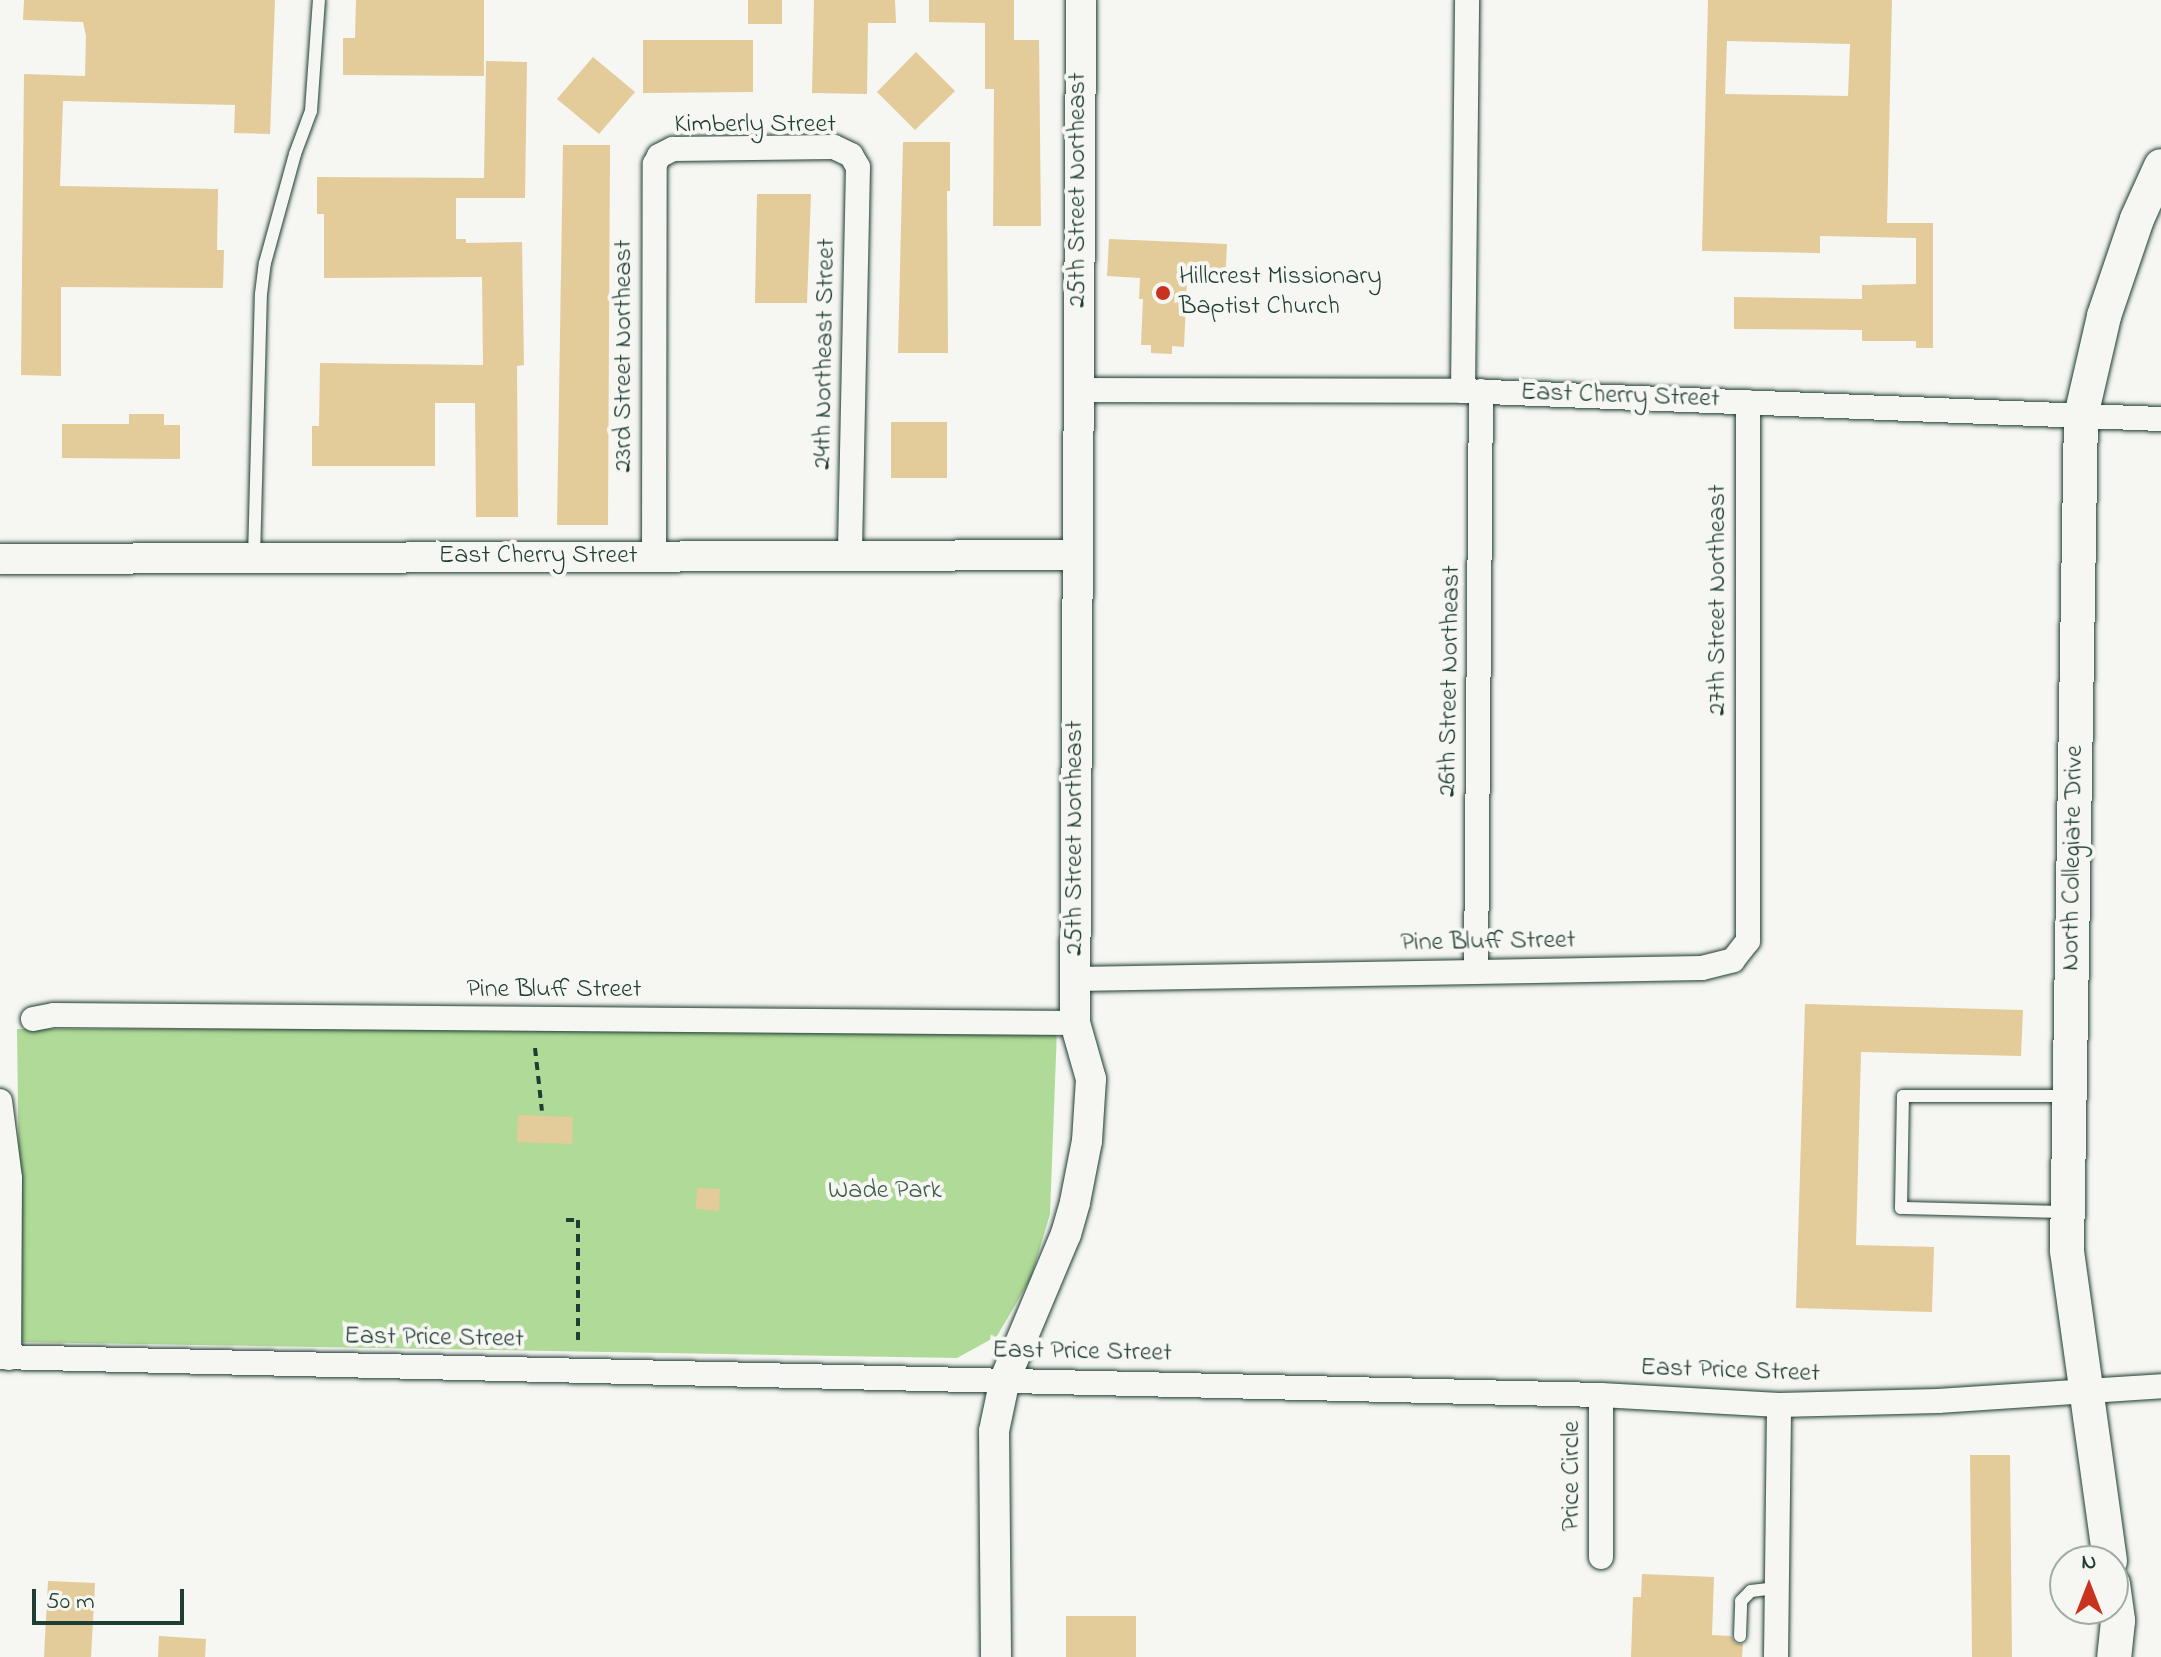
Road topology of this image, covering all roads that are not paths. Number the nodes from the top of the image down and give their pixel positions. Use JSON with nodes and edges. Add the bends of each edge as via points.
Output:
{"nodes":[{"id":1,"x":319,"y":0,"type":"edge"},
{"id":2,"x":1081,"y":0,"type":"edge"},
{"id":3,"x":1467,"y":0,"type":"edge"},
{"id":4,"x":851,"y":155,"type":"joint"},
{"id":5,"x":659,"y":156,"type":"joint"},
{"id":6,"x":2161,"y":166,"type":"edge"},
{"id":7,"x":1078,"y":390,"type":"junction"},
{"id":8,"x":1472,"y":391,"type":"junction"},
{"id":9,"x":1748,"y":402,"type":"junction"},
{"id":10,"x":2081,"y":416,"type":"junction"},
{"id":11,"x":2161,"y":419,"type":"edge"},
{"id":12,"x":1077,"y":555,"type":"junction"},
{"id":13,"x":850,"y":556,"type":"junction"},
{"id":14,"x":654,"y":557,"type":"junction"},
{"id":15,"x":254,"y":558,"type":"junction"},
{"id":16,"x":0,"y":559,"type":"edge"},
{"id":17,"x":1746,"y":799,"type":"joint"},
{"id":18,"x":1476,"y":971,"type":"junction"},
{"id":19,"x":1077,"y":979,"type":"junction"},
{"id":20,"x":33,"y":1019,"type":"dead end"},
{"id":21,"x":1075,"y":1023,"type":"junction"},
{"id":22,"x":2070,"y":1096,"type":"junction"},
{"id":23,"x":0,"y":1101,"type":"edge"},
{"id":24,"x":2068,"y":1212,"type":"junction"},
{"id":25,"x":4,"y":1358,"type":"edge"},
{"id":26,"x":1005,"y":1379,"type":"junction"},
{"id":27,"x":2161,"y":1386,"type":"edge"},
{"id":28,"x":2089,"y":1391,"type":"junction"},
{"id":29,"x":1601,"y":1395,"type":"junction"},
{"id":30,"x":1779,"y":1405,"type":"junction"},
{"id":31,"x":2108,"y":1545,"type":"edge"},
{"id":32,"x":1601,"y":1557,"type":"dead end"},
{"id":33,"x":1777,"y":1588,"type":"junction"},
{"id":34,"x":2118,"y":1625,"type":"edge"},
{"id":35,"x":1740,"y":1636,"type":"dead end"},
{"id":36,"x":996,"y":1657,"type":"edge"},
{"id":37,"x":1776,"y":1657,"type":"edge"},
{"id":38,"x":2114,"y":1657,"type":"edge"}],
"edges":[{"from":1,"to":15,"type":"lane","via":[[311,111],[287,181],[261,294]]},
{"from":2,"to":7,"type":"street","name":"25th Street Northeast"},
{"from":3,"to":8,"type":"street","name":"26th Street Northeast"},
{"from":4,"to":5,"type":"street","name":"Kimberly Street","via":[[834,147],[673,149]]},
{"from":4,"to":13,"type":"street","name":"24th Northeast Street","via":[[858,167]]},
{"from":5,"to":14,"type":"street","name":"23rd Street Northeast","via":[[652,199]]},
{"from":6,"to":10,"type":"main road","name":"North Collegiate Drive","via":[[2104,316]]},
{"from":7,"to":8,"type":"street","name":"East Cherry Street"},
{"from":7,"to":12,"type":"street","name":"25th Street Northeast"},
{"from":8,"to":9,"type":"street","name":"East Cherry Street"},
{"from":8,"to":18,"type":"street","name":"26th Street Northeast"},
{"from":9,"to":10,"type":"street","name":"East Cherry Street"},
{"from":9,"to":17,"type":"street","name":"27th Street Northeast"},
{"from":10,"to":11,"type":"street","name":"East Cherry Street"},
{"from":10,"to":22,"type":"main road","name":"North Collegiate Drive"},
{"from":12,"to":13,"type":"street","name":"East Cherry Street"},
{"from":12,"to":19,"type":"street","name":"25th Street Northeast"},
{"from":13,"to":14,"type":"street","name":"East Cherry Street"},
{"from":14,"to":15,"type":"street","name":"East Cherry Street"},
{"from":15,"to":16,"type":"street","name":"East Cherry Street"},
{"from":17,"to":18,"type":"street","name":"Pine Bluff Street","via":[[1748,941],[1733,960],[1702,968]]},
{"from":18,"to":19,"type":"street","name":"Pine Bluff Street"},
{"from":19,"to":21,"type":"street","name":"25th Street Northeast"},
{"from":20,"to":21,"type":"street","name":"Pine Bluff Street","via":[[54,1015]]},
{"from":21,"to":26,"type":"street","name":"25th Street Northeast","via":[[1091,1079],[1087,1141],[1066,1234]]},
{"from":22,"to":24,"type":"main road","name":"North Collegiate Drive"},
{"from":22,"to":24,"type":"lane","via":[[1903,1096],[1901,1208]]},
{"from":23,"to":25,"type":"street","via":[[10,1178]]},
{"from":24,"to":28,"type":"main road","name":"North Collegiate Drive","via":[[2067,1250]]},
{"from":25,"to":26,"type":"street","name":"East Price Street"},
{"from":26,"to":29,"type":"street","name":"East Price Street"},
{"from":26,"to":36,"type":"street","name":"25th Street Northeast","via":[[994,1431]]},
{"from":27,"to":28,"type":"street","name":"East Price Street"},
{"from":28,"to":30,"type":"street","name":"East Price Street"},
{"from":28,"to":31,"type":"main road","name":"North Collegiate Drive"},
{"from":29,"to":30,"type":"street","name":"East Price Street"},
{"from":29,"to":32,"type":"street","name":"Price Circle"},
{"from":30,"to":33,"type":"street"},
{"from":33,"to":35,"type":"lane","via":[[1751,1591],[1741,1601]]},
{"from":33,"to":37,"type":"street"},
{"from":34,"to":38,"type":"main road"}]}
